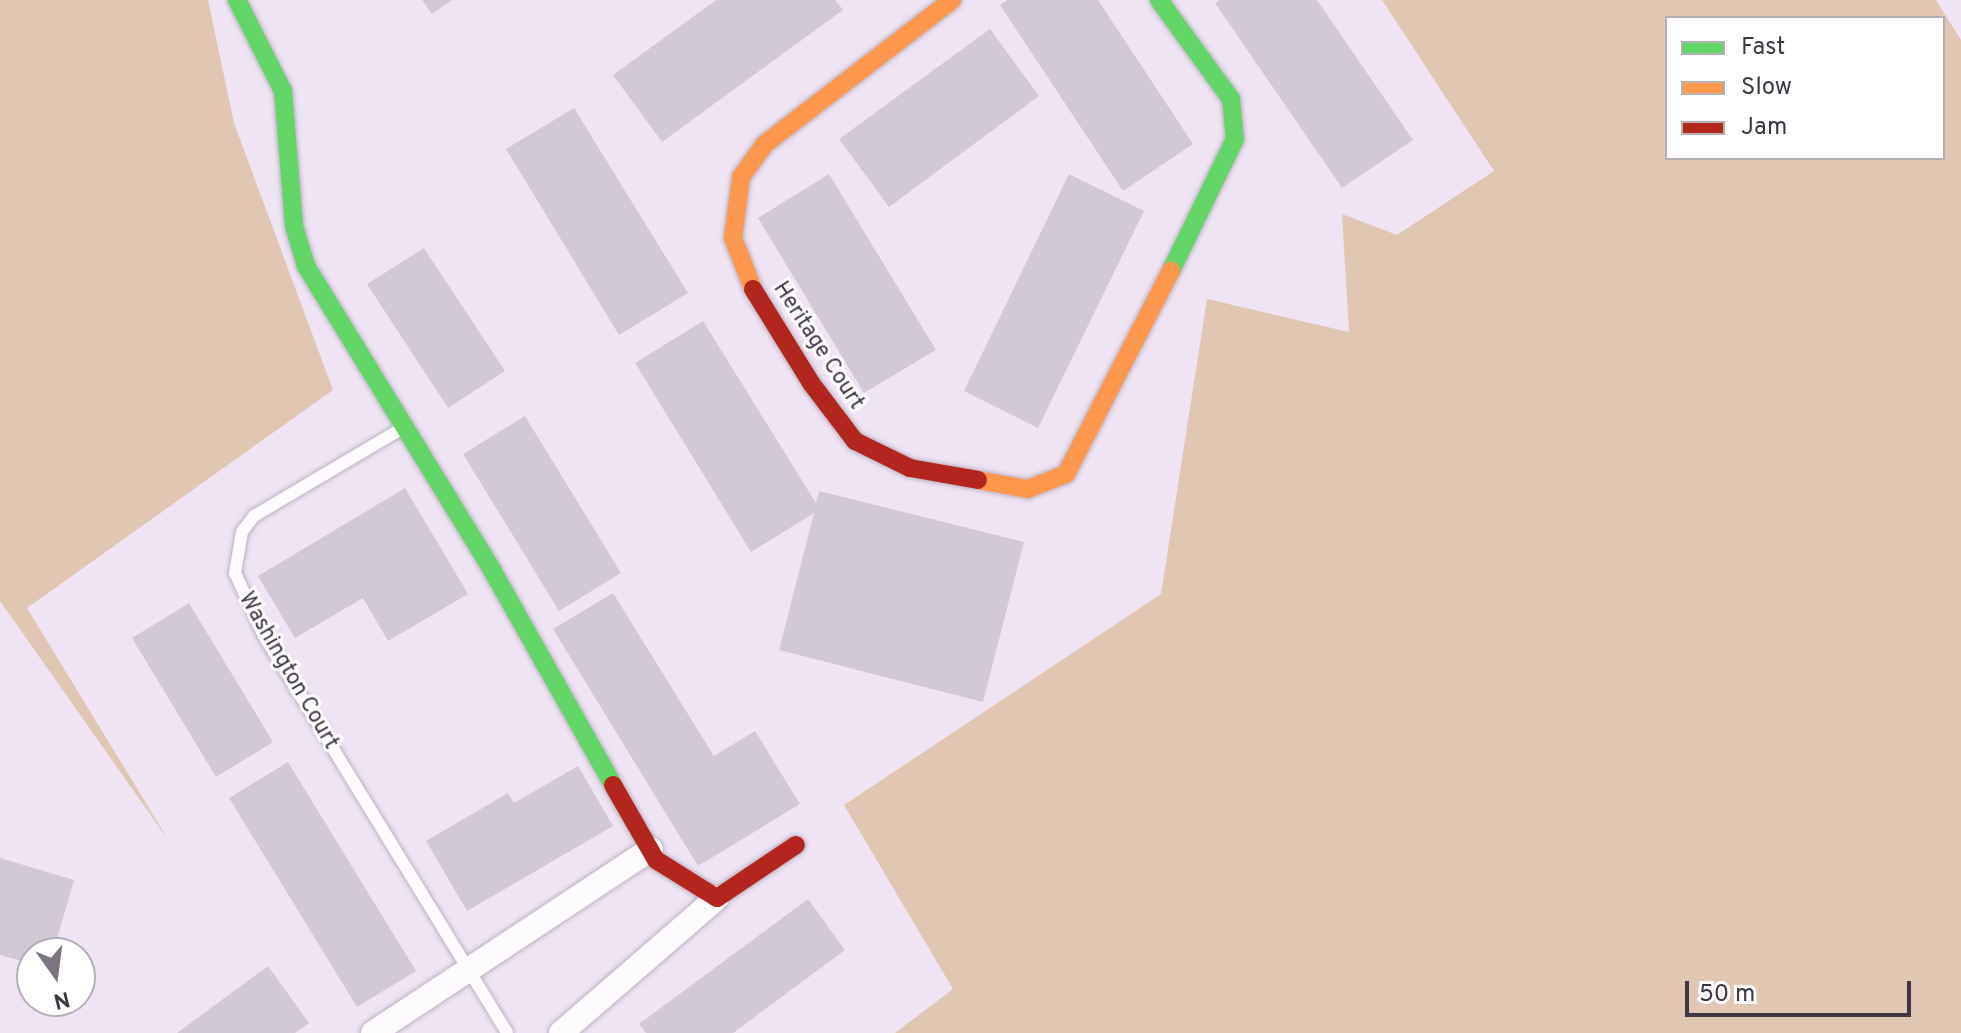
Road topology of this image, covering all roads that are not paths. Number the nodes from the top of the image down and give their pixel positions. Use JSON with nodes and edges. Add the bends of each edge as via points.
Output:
{"nodes":[{"id":1,"x":237,"y":0,"type":"edge"},
{"id":2,"x":952,"y":0,"type":"edge"},
{"id":3,"x":1159,"y":0,"type":"edge"},
{"id":4,"x":402,"y":429,"type":"junction"},
{"id":5,"x":796,"y":845,"type":"dead end"},
{"id":6,"x":651,"y":849,"type":"junction"},
{"id":7,"x":717,"y":898,"type":"junction"},
{"id":8,"x":467,"y":968,"type":"junction"},
{"id":9,"x":373,"y":1033,"type":"edge"},
{"id":10,"x":507,"y":1033,"type":"edge"},
{"id":11,"x":561,"y":1033,"type":"edge"}],
"edges":[{"from":1,"to":4,"type":"street","via":[[268,52],[283,91],[298,246]]},
{"from":2,"to":3,"type":"street","name":"Heritage Court","via":[[765,144],[741,177],[733,207],[733,238],[746,277],[818,394],[855,441],[910,468],[1028,489],[1066,474],[1235,139],[1231,99]]},
{"from":4,"to":6,"type":"street","via":[[492,570]]},
{"from":4,"to":8,"type":"lane","name":"Washington Court","via":[[254,516],[242,532],[235,573],[264,636]]},
{"from":5,"to":7,"type":"street"},
{"from":6,"to":7,"type":"street","via":[[656,860]]},
{"from":6,"to":8,"type":"street"},
{"from":7,"to":11,"type":"street"},
{"from":8,"to":9,"type":"street"},
{"from":8,"to":10,"type":"lane","name":"Washington Court"}]}
